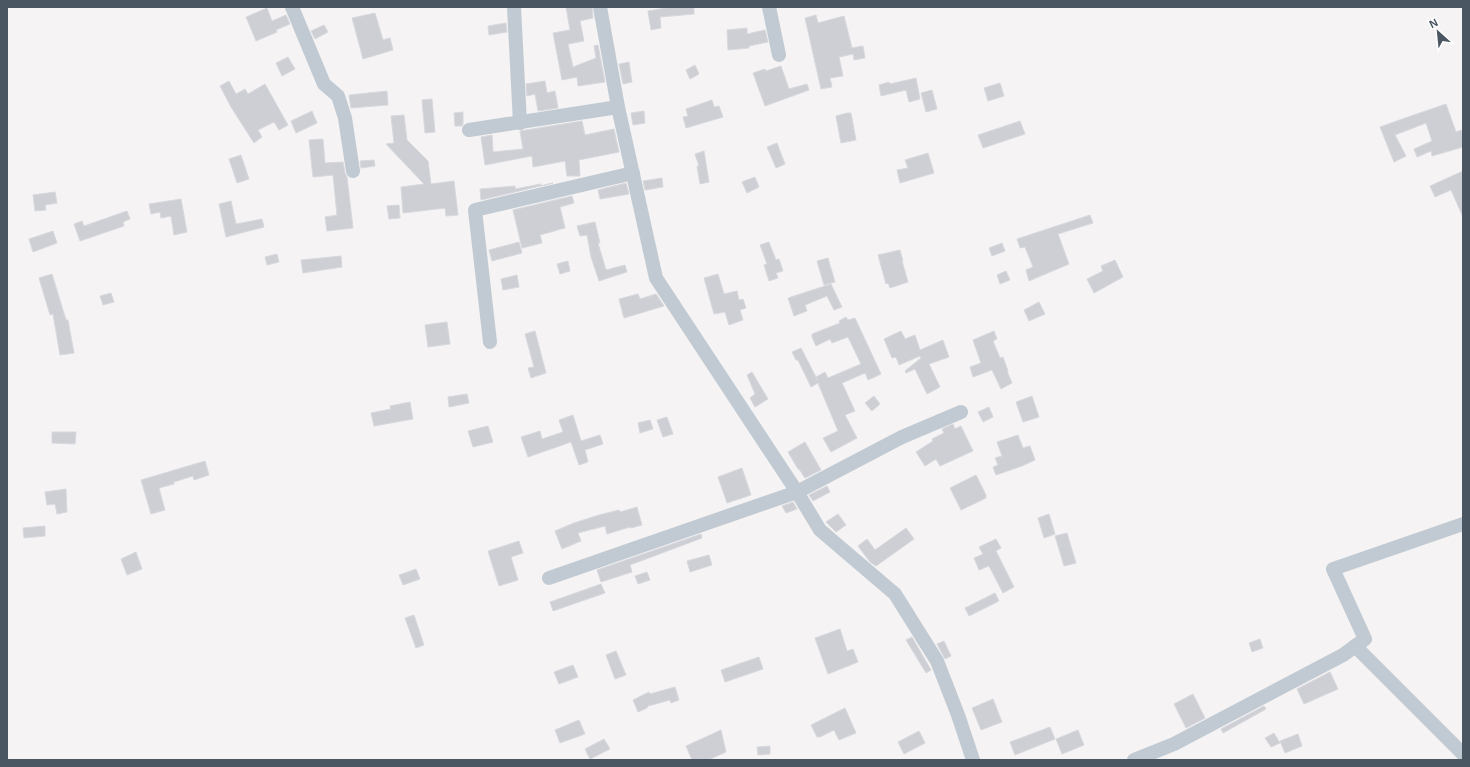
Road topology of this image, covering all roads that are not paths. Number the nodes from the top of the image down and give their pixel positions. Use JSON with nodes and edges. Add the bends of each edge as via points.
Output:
{"nodes":[{"id":1,"x":292,"y":7,"type":"edge"},
{"id":2,"x":514,"y":7,"type":"edge"},
{"id":3,"x":600,"y":7,"type":"edge"},
{"id":4,"x":769,"y":7,"type":"edge"},
{"id":5,"x":779,"y":55,"type":"dead end"},
{"id":6,"x":618,"y":107,"type":"junction"},
{"id":7,"x":520,"y":123,"type":"junction"},
{"id":8,"x":469,"y":130,"type":"dead end"},
{"id":9,"x":353,"y":170,"type":"dead end"},
{"id":10,"x":633,"y":173,"type":"junction"},
{"id":11,"x":490,"y":342,"type":"dead end"},
{"id":12,"x":961,"y":412,"type":"dead end"},
{"id":13,"x":797,"y":492,"type":"junction"},
{"id":14,"x":1463,"y":524,"type":"edge"},
{"id":15,"x":549,"y":578,"type":"dead end"},
{"id":16,"x":1356,"y":646,"type":"junction"},
{"id":17,"x":1463,"y":754,"type":"edge"},
{"id":18,"x":973,"y":760,"type":"edge"},
{"id":19,"x":1134,"y":760,"type":"edge"}],
"edges":[{"from":1,"to":9,"type":"street","via":[[324,84],[338,96]]},
{"from":2,"to":7,"type":"street"},
{"from":3,"to":6,"type":"street"},
{"from":4,"to":5,"type":"street"},
{"from":6,"to":7,"type":"street"},
{"from":6,"to":10,"type":"street"},
{"from":7,"to":8,"type":"street"},
{"from":10,"to":11,"type":"street","via":[[475,210]]},
{"from":10,"to":13,"type":"street","via":[[656,278]]},
{"from":12,"to":13,"type":"street","via":[[902,437]]},
{"from":13,"to":15,"type":"street"},
{"from":13,"to":18,"type":"street","via":[[820,530],[895,594],[937,661]]},
{"from":14,"to":16,"type":"street","via":[[1333,569],[1365,639]]},
{"from":16,"to":17,"type":"street"},
{"from":16,"to":19,"type":"street","via":[[1174,744]]}]}
